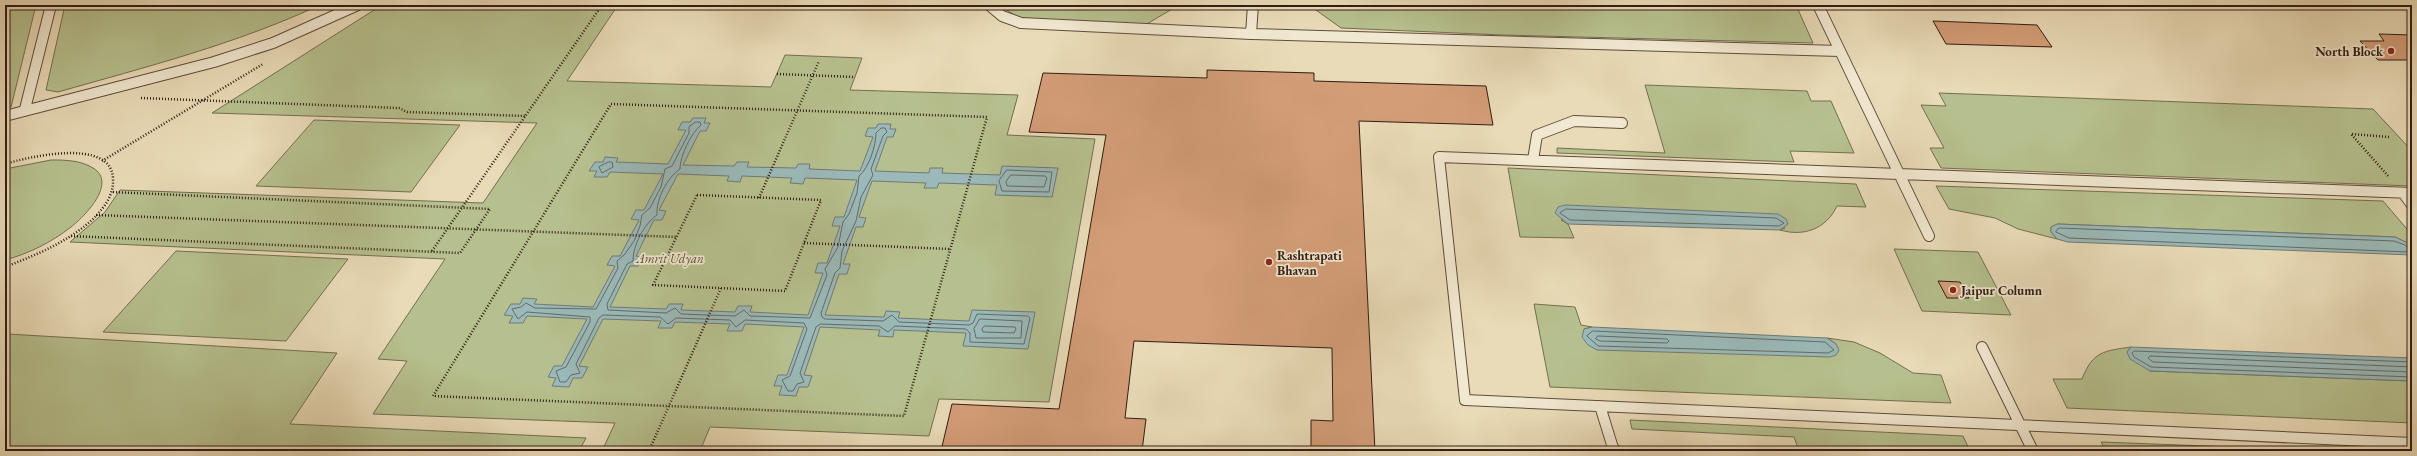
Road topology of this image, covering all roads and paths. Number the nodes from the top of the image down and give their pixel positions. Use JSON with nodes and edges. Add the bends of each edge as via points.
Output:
{"nodes":[{"id":1,"x":51,"y":5,"type":"edge"},
{"id":2,"x":358,"y":5,"type":"edge"},
{"id":3,"x":602,"y":5,"type":"edge"},
{"id":4,"x":1253,"y":5,"type":"edge"},
{"id":5,"x":1818,"y":5,"type":"edge"},
{"id":6,"x":992,"y":6,"type":"edge"},
{"id":7,"x":1251,"y":34,"type":"junction"},
{"id":8,"x":1840,"y":51,"type":"junction"},
{"id":9,"x":268,"y":60,"type":"dead end"},
{"id":10,"x":819,"y":61,"type":"dead end"},
{"id":11,"x":777,"y":74,"type":"dead end"},
{"id":12,"x":813,"y":76,"type":"junction"},
{"id":13,"x":855,"y":77,"type":"dead end"},
{"id":14,"x":138,"y":98,"type":"dead end"},
{"id":15,"x":201,"y":100,"type":"junction"},
{"id":16,"x":25,"y":109,"type":"junction"},
{"id":17,"x":798,"y":111,"type":"junction"},
{"id":18,"x":5,"y":116,"type":"edge"},
{"id":19,"x":525,"y":116,"type":"junction"},
{"id":20,"x":1622,"y":123,"type":"dead end"},
{"id":21,"x":2389,"y":137,"type":"dead end"},
{"id":22,"x":1533,"y":160,"type":"junction"},
{"id":23,"x":102,"y":161,"type":"junction"},
{"id":24,"x":5,"y":164,"type":"edge"},
{"id":25,"x":1900,"y":174,"type":"junction"},
{"id":26,"x":112,"y":192,"type":"junction"},
{"id":27,"x":2407,"y":193,"type":"edge"},
{"id":28,"x":759,"y":198,"type":"junction"},
{"id":29,"x":2412,"y":206,"type":"edge"},
{"id":30,"x":462,"y":207,"type":"junction"},
{"id":31,"x":96,"y":215,"type":"junction"},
{"id":32,"x":448,"y":228,"type":"junction"},
{"id":33,"x":476,"y":230,"type":"junction"},
{"id":34,"x":534,"y":232,"type":"junction"},
{"id":35,"x":71,"y":236,"type":"junction"},
{"id":36,"x":1929,"y":236,"type":"dead end"},
{"id":37,"x":677,"y":237,"type":"junction"},
{"id":38,"x":804,"y":243,"type":"junction"},
{"id":39,"x":950,"y":249,"type":"junction"},
{"id":40,"x":432,"y":252,"type":"junction"},
{"id":41,"x":5,"y":266,"type":"edge"},
{"id":42,"x":721,"y":288,"type":"junction"},
{"id":43,"x":1982,"y":347,"type":"dead end"},
{"id":44,"x":669,"y":406,"type":"junction"},
{"id":45,"x":1600,"y":406,"type":"junction"},
{"id":46,"x":2020,"y":425,"type":"junction"},
{"id":47,"x":2412,"y":443,"type":"edge"},
{"id":48,"x":603,"y":448,"type":"dead end"},
{"id":49,"x":649,"y":450,"type":"edge"},
{"id":50,"x":674,"y":451,"type":"edge"},
{"id":51,"x":1617,"y":451,"type":"edge"},
{"id":52,"x":2033,"y":451,"type":"edge"}],
"edges":[{"from":1,"to":16,"type":"lane"},
{"from":2,"to":16,"type":"lane","via":[[273,43],[214,62]]},
{"from":3,"to":19,"type":"path"},
{"from":4,"to":7,"type":"lane"},
{"from":5,"to":8,"type":"lane"},
{"from":6,"to":7,"type":"lane","via":[[1002,16],[1021,23]]},
{"from":7,"to":8,"type":"lane"},
{"from":8,"to":25,"type":"lane"},
{"from":9,"to":15,"type":"path"},
{"from":10,"to":12,"type":"path"},
{"from":11,"to":12,"type":"path"},
{"from":12,"to":13,"type":"path"},
{"from":12,"to":17,"type":"path"},
{"from":14,"to":15,"type":"path"},
{"from":15,"to":19,"type":"path"},
{"from":15,"to":23,"type":"path"},
{"from":16,"to":18,"type":"lane"},
{"from":17,"to":28,"type":"path"},
{"from":17,"to":34,"type":"path","via":[[611,104]]},
{"from":17,"to":39,"type":"path","via":[[987,117]]},
{"from":19,"to":30,"type":"path"},
{"from":20,"to":22,"type":"lane","via":[[1574,121],[1537,135]]},
{"from":21,"to":27,"type":"path","via":[[2351,134]]},
{"from":22,"to":25,"type":"lane"},
{"from":22,"to":45,"type":"lane","via":[[1439,157],[1465,400]]},
{"from":23,"to":24,"type":"path","via":[[81,154],[52,153]]},
{"from":23,"to":26,"type":"path","via":[[113,174]]},
{"from":25,"to":27,"type":"lane"},
{"from":25,"to":36,"type":"lane"},
{"from":26,"to":30,"type":"path"},
{"from":26,"to":31,"type":"path"},
{"from":27,"to":29,"type":"lane"},
{"from":28,"to":37,"type":"path","via":[[697,195]]},
{"from":28,"to":38,"type":"path","via":[[821,200]]},
{"from":30,"to":32,"type":"path"},
{"from":30,"to":33,"type":"path","via":[[490,209]]},
{"from":31,"to":32,"type":"path"},
{"from":31,"to":35,"type":"path"},
{"from":32,"to":33,"type":"path"},
{"from":32,"to":40,"type":"path"},
{"from":33,"to":34,"type":"path"},
{"from":33,"to":40,"type":"path","via":[[460,253]]},
{"from":34,"to":37,"type":"path"},
{"from":34,"to":44,"type":"path","via":[[433,396]]},
{"from":35,"to":40,"type":"path"},
{"from":35,"to":41,"type":"path","via":[[36,255]]},
{"from":37,"to":42,"type":"path","via":[[653,285]]},
{"from":38,"to":39,"type":"path"},
{"from":38,"to":42,"type":"path","via":[[785,291]]},
{"from":39,"to":44,"type":"path","via":[[904,416]]},
{"from":42,"to":44,"type":"path"},
{"from":43,"to":46,"type":"lane"},
{"from":44,"to":49,"type":"path"},
{"from":45,"to":46,"type":"lane"},
{"from":45,"to":51,"type":"lane","via":[[1613,448]]},
{"from":46,"to":47,"type":"lane"},
{"from":46,"to":52,"type":"lane"},
{"from":48,"to":49,"type":"path"},
{"from":49,"to":50,"type":"path"}]}
